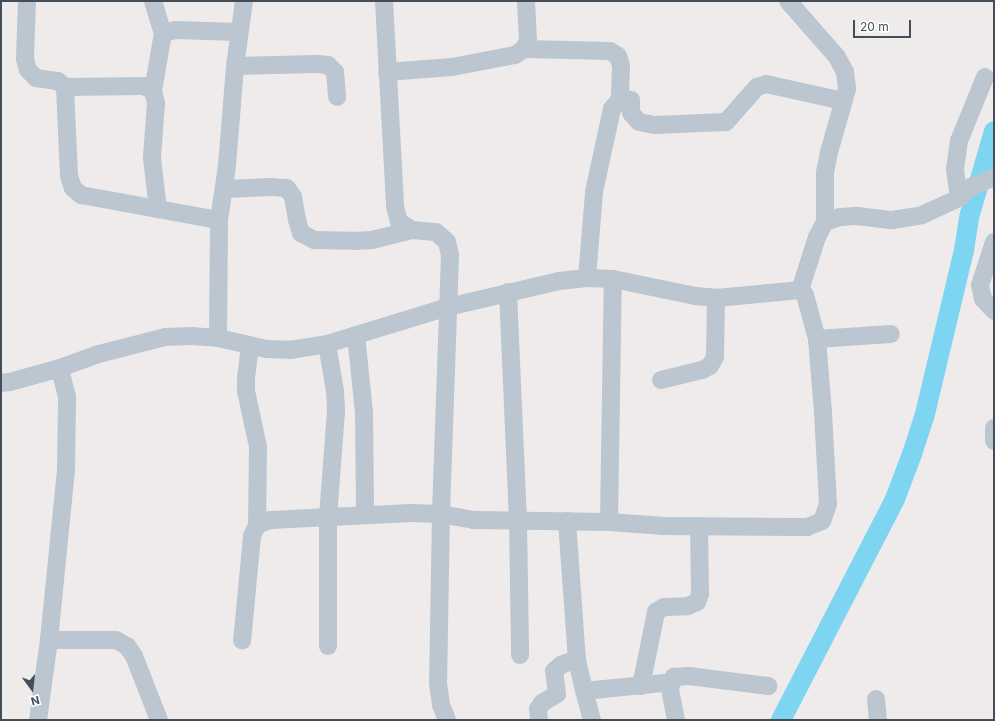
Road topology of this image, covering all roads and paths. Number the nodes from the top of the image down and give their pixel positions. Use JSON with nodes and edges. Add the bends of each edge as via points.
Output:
{"nodes":[{"id":1,"x":27,"y":1,"type":"edge"},
{"id":2,"x":153,"y":1,"type":"edge"},
{"id":3,"x":244,"y":1,"type":"edge"},
{"id":4,"x":384,"y":1,"type":"edge"},
{"id":5,"x":526,"y":1,"type":"edge"},
{"id":6,"x":788,"y":1,"type":"edge"},
{"id":7,"x":239,"y":32,"type":"junction"},
{"id":8,"x":164,"y":33,"type":"junction"},
{"id":9,"x":524,"y":49,"type":"junction"},
{"id":10,"x":235,"y":66,"type":"junction"},
{"id":11,"x":387,"y":72,"type":"junction"},
{"id":12,"x":985,"y":77,"type":"dead end"},
{"id":13,"x":65,"y":88,"type":"junction"},
{"id":14,"x":153,"y":91,"type":"junction"},
{"id":15,"x":337,"y":97,"type":"dead end"},
{"id":16,"x":620,"y":100,"type":"junction"},
{"id":17,"x":843,"y":101,"type":"junction"},
{"id":18,"x":994,"y":177,"type":"edge"},
{"id":19,"x":224,"y":189,"type":"junction"},
{"id":20,"x":965,"y":192,"type":"junction"},
{"id":21,"x":158,"y":209,"type":"junction"},
{"id":22,"x":219,"y":220,"type":"junction"},
{"id":23,"x":825,"y":222,"type":"junction"},
{"id":24,"x":412,"y":230,"type":"junction"},
{"id":25,"x":994,"y":242,"type":"edge"},
{"id":26,"x":587,"y":278,"type":"junction"},
{"id":27,"x":613,"y":279,"type":"junction"},
{"id":28,"x":800,"y":290,"type":"junction"},
{"id":29,"x":508,"y":292,"type":"junction"},
{"id":30,"x":716,"y":298,"type":"junction"},
{"id":31,"x":448,"y":307,"type":"junction"},
{"id":32,"x":994,"y":311,"type":"edge"},
{"id":33,"x":891,"y":334,"type":"dead end"},
{"id":34,"x":356,"y":335,"type":"junction"},
{"id":35,"x":218,"y":338,"type":"junction"},
{"id":36,"x":816,"y":339,"type":"junction"},
{"id":37,"x":327,"y":344,"type":"junction"},
{"id":38,"x":250,"y":346,"type":"junction"},
{"id":39,"x":60,"y":368,"type":"junction"},
{"id":40,"x":661,"y":380,"type":"dead end"},
{"id":41,"x":1,"y":383,"type":"edge"},
{"id":42,"x":994,"y":428,"type":"edge"},
{"id":43,"x":994,"y":441,"type":"edge"},
{"id":44,"x":441,"y":514,"type":"junction"},
{"id":45,"x":365,"y":515,"type":"junction"},
{"id":46,"x":328,"y":517,"type":"junction"},
{"id":47,"x":518,"y":521,"type":"junction"},
{"id":48,"x":567,"y":521,"type":"junction"},
{"id":49,"x":609,"y":522,"type":"junction"},
{"id":50,"x":257,"y":525,"type":"junction"},
{"id":51,"x":699,"y":526,"type":"junction"},
{"id":52,"x":49,"y":640,"type":"junction"},
{"id":53,"x":242,"y":641,"type":"dead end"},
{"id":54,"x":328,"y":646,"type":"dead end"},
{"id":55,"x":520,"y":655,"type":"dead end"},
{"id":56,"x":577,"y":659,"type":"junction"},
{"id":57,"x":672,"y":682,"type":"junction"},
{"id":58,"x":641,"y":686,"type":"junction"},
{"id":59,"x":768,"y":686,"type":"dead end"},
{"id":60,"x":584,"y":691,"type":"junction"},
{"id":61,"x":876,"y":699,"type":"dead end"},
{"id":62,"x":38,"y":720,"type":"edge"},
{"id":63,"x":159,"y":720,"type":"edge"},
{"id":64,"x":447,"y":720,"type":"edge"},
{"id":65,"x":539,"y":720,"type":"edge"},
{"id":66,"x":592,"y":720,"type":"edge"},
{"id":67,"x":676,"y":720,"type":"edge"},
{"id":68,"x":878,"y":720,"type":"edge"}],
"edges":[{"from":1,"to":13,"type":"street","via":[[25,59],[28,70],[36,78],[58,81]]},
{"from":2,"to":8,"type":"street"},
{"from":3,"to":7,"type":"street"},
{"from":4,"to":11,"type":"street"},
{"from":5,"to":9,"type":"street","via":[[528,40]]},
{"from":6,"to":17,"type":"street","via":[[837,57],[845,72],[847,89]]},
{"from":7,"to":8,"type":"street","via":[[176,30]]},
{"from":7,"to":10,"type":"street"},
{"from":8,"to":14,"type":"street"},
{"from":9,"to":11,"type":"street","via":[[515,55],[452,67]]},
{"from":9,"to":16,"type":"street","via":[[610,51],[618,56],[621,66]]},
{"from":10,"to":15,"type":"street","via":[[328,65],[335,72]]},
{"from":10,"to":19,"type":"street"},
{"from":11,"to":24,"type":"street","via":[[395,207],[399,222]]},
{"from":12,"to":20,"type":"street","via":[[959,140],[955,169]]},
{"from":13,"to":14,"type":"street","via":[[144,86]]},
{"from":13,"to":21,"type":"street","via":[[69,176],[73,188],[81,195]]},
{"from":14,"to":21,"type":"street","via":[[156,103],[152,158]]},
{"from":16,"to":17,"type":"street","via":[[631,100],[631,113],[639,122],[655,125],[726,122],[757,87],[766,84]]},
{"from":16,"to":26,"type":"street","via":[[612,108],[594,192]]},
{"from":17,"to":23,"type":"street","via":[[825,173]]},
{"from":18,"to":20,"type":"street"},
{"from":19,"to":22,"type":"street"},
{"from":19,"to":24,"type":"street","via":[[287,188],[293,197],[301,233],[314,240],[354,242]]},
{"from":20,"to":23,"type":"street","via":[[922,215],[892,220],[840,216]]},
{"from":21,"to":22,"type":"street"},
{"from":22,"to":35,"type":"street"},
{"from":23,"to":28,"type":"street","via":[[817,237]]},
{"from":24,"to":31,"type":"street","via":[[436,232],[447,242],[450,255]]},
{"from":25,"to":32,"type":"street","via":[[980,285],[983,299]]},
{"from":26,"to":27,"type":"street"},
{"from":26,"to":29,"type":"street"},
{"from":27,"to":30,"type":"street"},
{"from":27,"to":49,"type":"street"},
{"from":28,"to":30,"type":"street"},
{"from":28,"to":36,"type":"street","via":[[805,294]]},
{"from":29,"to":31,"type":"street"},
{"from":29,"to":47,"type":"street"},
{"from":30,"to":40,"type":"street","via":[[715,357],[710,366]]},
{"from":31,"to":34,"type":"street"},
{"from":31,"to":44,"type":"street"},
{"from":33,"to":36,"type":"street"},
{"from":34,"to":37,"type":"street"},
{"from":34,"to":45,"type":"street","via":[[364,413]]},
{"from":35,"to":38,"type":"street"},
{"from":35,"to":39,"type":"street","via":[[164,337],[95,355]]},
{"from":36,"to":51,"type":"street","via":[[828,504],[822,521],[807,527]]},
{"from":37,"to":38,"type":"street","via":[[290,350]]},
{"from":37,"to":46,"type":"street","via":[[336,411]]},
{"from":38,"to":50,"type":"street","via":[[246,391],[258,447]]},
{"from":39,"to":41,"type":"street"},
{"from":39,"to":52,"type":"street","via":[[67,397],[66,471]]},
{"from":42,"to":43,"type":"street"},
{"from":44,"to":45,"type":"street"},
{"from":44,"to":47,"type":"street","via":[[474,520]]},
{"from":44,"to":64,"type":"street","via":[[438,683],[441,705]]},
{"from":45,"to":46,"type":"street"},
{"from":46,"to":50,"type":"street","via":[[270,520]]},
{"from":46,"to":54,"type":"street"},
{"from":47,"to":48,"type":"street"},
{"from":47,"to":55,"type":"street"},
{"from":48,"to":49,"type":"street"},
{"from":48,"to":56,"type":"street"},
{"from":49,"to":51,"type":"street"},
{"from":50,"to":53,"type":"street","via":[[252,536]]},
{"from":51,"to":58,"type":"street","via":[[700,594],[697,602],[688,606],[664,607],[656,612]]},
{"from":52,"to":62,"type":"street"},
{"from":52,"to":63,"type":"street","via":[[116,640],[127,646],[134,656]]},
{"from":56,"to":60,"type":"street"},
{"from":56,"to":65,"type":"street","via":[[561,665],[554,671],[557,694],[542,703],[538,709]]},
{"from":57,"to":58,"type":"street"},
{"from":57,"to":59,"type":"street","via":[[674,677],[689,676]]},
{"from":57,"to":67,"type":"street","via":[[670,688]]},
{"from":58,"to":60,"type":"street"},
{"from":60,"to":66,"type":"street"},
{"from":61,"to":68,"type":"street"}]}
